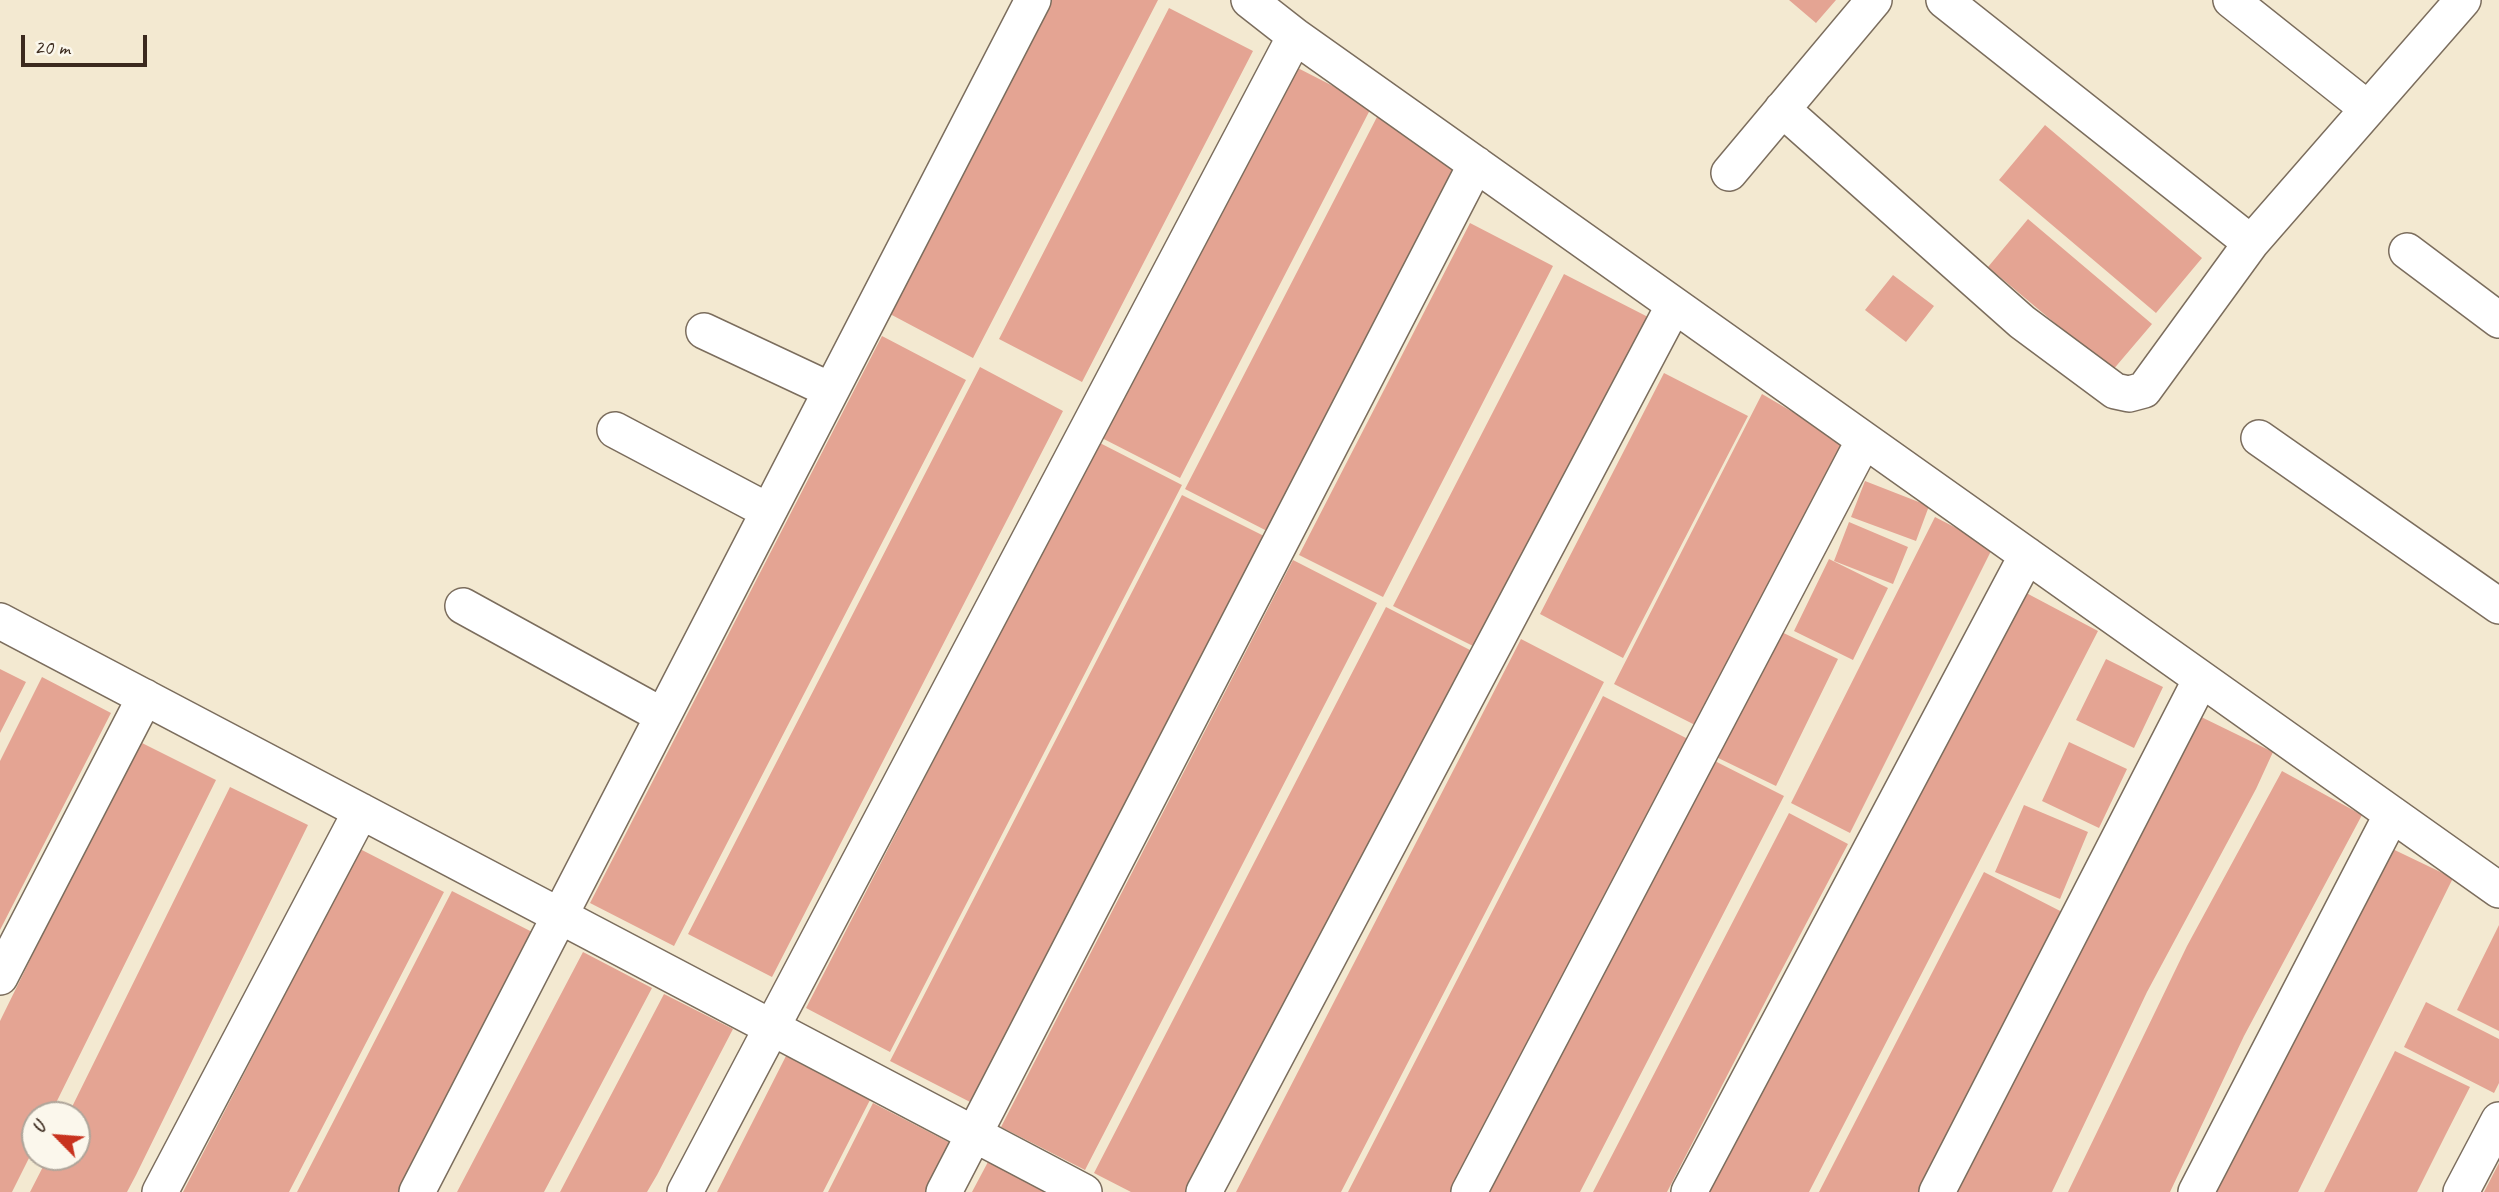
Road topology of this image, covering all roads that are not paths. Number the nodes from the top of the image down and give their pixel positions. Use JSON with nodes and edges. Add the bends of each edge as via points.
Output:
{"nodes":[{"id":1,"x":1033,"y":0,"type":"edge"},
{"id":2,"x":1249,"y":0,"type":"edge"},
{"id":3,"x":1874,"y":0,"type":"edge"},
{"id":4,"x":1944,"y":0,"type":"edge"},
{"id":5,"x":2231,"y":0,"type":"edge"},
{"id":6,"x":2463,"y":0,"type":"edge"},
{"id":7,"x":1295,"y":36,"type":"junction"},
{"id":8,"x":1782,"y":109,"type":"junction"},
{"id":9,"x":2368,"y":109,"type":"junction"},
{"id":10,"x":1476,"y":164,"type":"junction"},
{"id":11,"x":1729,"y":173,"type":"dead end"},
{"id":12,"x":2251,"y":243,"type":"junction"},
{"id":13,"x":2407,"y":251,"type":"dead end"},
{"id":14,"x":1674,"y":305,"type":"junction"},
{"id":15,"x":2499,"y":320,"type":"edge"},
{"id":16,"x":704,"y":331,"type":"dead end"},
{"id":17,"x":830,"y":390,"type":"junction"},
{"id":18,"x":615,"y":430,"type":"dead end"},
{"id":19,"x":2259,"y":438,"type":"dead end"},
{"id":20,"x":1864,"y":440,"type":"junction"},
{"id":21,"x":768,"y":512,"type":"junction"},
{"id":22,"x":2027,"y":555,"type":"junction"},
{"id":23,"x":463,"y":606,"type":"dead end"},
{"id":24,"x":2499,"y":606,"type":"edge"},
{"id":25,"x":0,"y":621,"type":"edge"},
{"id":26,"x":2201,"y":679,"type":"junction"},
{"id":27,"x":145,"y":697,"type":"junction"},
{"id":28,"x":663,"y":716,"type":"junction"},
{"id":29,"x":361,"y":811,"type":"junction"},
{"id":30,"x":2392,"y":814,"type":"junction"},
{"id":31,"x":2499,"y":890,"type":"edge"},
{"id":32,"x":559,"y":916,"type":"junction"},
{"id":33,"x":0,"y":977,"type":"edge"},
{"id":34,"x":772,"y":1028,"type":"junction"},
{"id":35,"x":2499,"y":1120,"type":"edge"},
{"id":36,"x":974,"y":1134,"type":"junction"},
{"id":37,"x":160,"y":1192,"type":"edge"},
{"id":38,"x":417,"y":1192,"type":"edge"},
{"id":39,"x":685,"y":1192,"type":"edge"},
{"id":40,"x":944,"y":1192,"type":"edge"},
{"id":41,"x":1084,"y":1192,"type":"edge"},
{"id":42,"x":1204,"y":1192,"type":"edge"},
{"id":43,"x":1469,"y":1192,"type":"edge"},
{"id":44,"x":1689,"y":1192,"type":"edge"},
{"id":45,"x":1937,"y":1192,"type":"edge"},
{"id":46,"x":2196,"y":1192,"type":"edge"},
{"id":47,"x":2461,"y":1192,"type":"edge"}],
"edges":[{"from":1,"to":17,"type":"street"},
{"from":2,"to":7,"type":"street"},
{"from":3,"to":8,"type":"street"},
{"from":4,"to":12,"type":"street"},
{"from":5,"to":9,"type":"street"},
{"from":6,"to":9,"type":"street"},
{"from":7,"to":10,"type":"street"},
{"from":7,"to":34,"type":"street"},
{"from":8,"to":11,"type":"street"},
{"from":8,"to":12,"type":"street","via":[[2022,322],[2115,391],[2144,390]]},
{"from":9,"to":12,"type":"street"},
{"from":10,"to":14,"type":"street"},
{"from":10,"to":36,"type":"street"},
{"from":13,"to":15,"type":"street"},
{"from":14,"to":20,"type":"street"},
{"from":14,"to":42,"type":"street"},
{"from":16,"to":17,"type":"street"},
{"from":17,"to":21,"type":"street"},
{"from":18,"to":21,"type":"street"},
{"from":19,"to":24,"type":"street"},
{"from":20,"to":22,"type":"street"},
{"from":20,"to":43,"type":"street"},
{"from":21,"to":28,"type":"street"},
{"from":22,"to":26,"type":"street"},
{"from":22,"to":44,"type":"street"},
{"from":23,"to":28,"type":"street"},
{"from":25,"to":27,"type":"street"},
{"from":26,"to":30,"type":"street"},
{"from":26,"to":45,"type":"street"},
{"from":27,"to":29,"type":"street"},
{"from":27,"to":33,"type":"street"},
{"from":28,"to":32,"type":"street"},
{"from":29,"to":32,"type":"street"},
{"from":29,"to":37,"type":"street"},
{"from":30,"to":31,"type":"street"},
{"from":30,"to":46,"type":"street"},
{"from":32,"to":34,"type":"street"},
{"from":32,"to":38,"type":"street"},
{"from":34,"to":36,"type":"street"},
{"from":34,"to":39,"type":"street"},
{"from":35,"to":47,"type":"street"},
{"from":36,"to":40,"type":"street"},
{"from":36,"to":41,"type":"street"}]}
